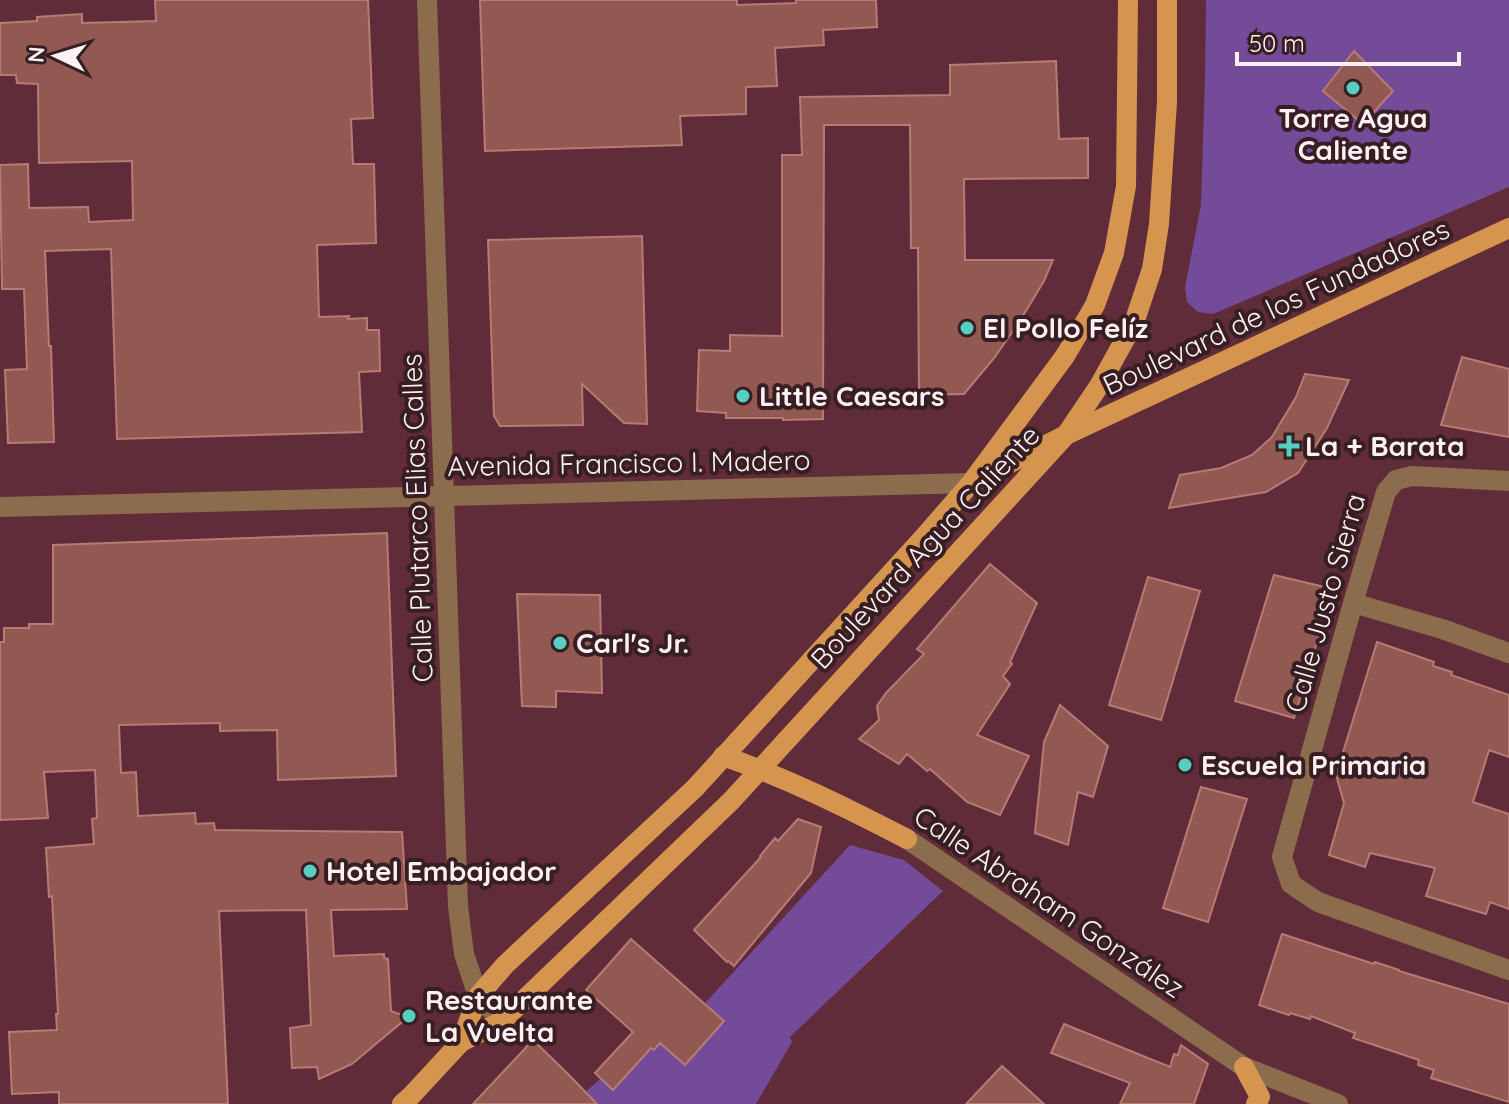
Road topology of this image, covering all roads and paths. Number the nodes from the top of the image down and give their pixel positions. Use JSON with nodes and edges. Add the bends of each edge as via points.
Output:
{"nodes":[{"id":1,"x":427,"y":0,"type":"edge"},
{"id":2,"x":1128,"y":0,"type":"edge"},
{"id":3,"x":1167,"y":0,"type":"edge"},
{"id":4,"x":1509,"y":228,"type":"edge"},
{"id":5,"x":1066,"y":435,"type":"junction"},
{"id":6,"x":1509,"y":481,"type":"edge"},
{"id":7,"x":971,"y":483,"type":"junction"},
{"id":8,"x":444,"y":496,"type":"junction"},
{"id":9,"x":0,"y":507,"type":"edge"},
{"id":10,"x":1353,"y":603,"type":"junction"},
{"id":11,"x":1509,"y":653,"type":"edge"},
{"id":12,"x":723,"y":756,"type":"junction"},
{"id":13,"x":760,"y":769,"type":"junction"},
{"id":14,"x":907,"y":839,"type":"joint"},
{"id":15,"x":1509,"y":970,"type":"edge"},
{"id":16,"x":478,"y":996,"type":"junction"},
{"id":17,"x":502,"y":1021,"type":"junction"},
{"id":18,"x":461,"y":1042,"type":"junction"},
{"id":19,"x":1244,"y":1067,"type":"junction"},
{"id":20,"x":402,"y":1104,"type":"edge"},
{"id":21,"x":1256,"y":1104,"type":"edge"},
{"id":22,"x":1338,"y":1104,"type":"edge"}],
"edges":[{"from":1,"to":8,"type":"street","name":"Calle Plutarco Elias Calles"},
{"from":2,"to":7,"type":"main road","name":"Boulevard Agua Caliente","via":[[1126,186],[1114,253],[1095,305],[1065,356]]},
{"from":3,"to":5,"type":"main road","name":"Boulevard Agua Caliente","via":[[1167,102],[1152,269],[1134,323]]},
{"from":4,"to":5,"type":"main road","name":"Boulevard de los Fundadores"},
{"from":5,"to":7,"type":"main road","name":"Boulevard de los Fundadores"},
{"from":5,"to":13,"type":"main road","name":"Boulevard Agua Caliente"},
{"from":6,"to":10,"type":"street","name":"Calle Justo Sierra","via":[[1412,476],[1396,480],[1386,492]]},
{"from":7,"to":8,"type":"street","name":"Avenida Francisco I. Madero"},
{"from":7,"to":12,"type":"main road","name":"Boulevard Agua Caliente"},
{"from":8,"to":9,"type":"street","name":"Avenida Francisco I. Madero"},
{"from":8,"to":16,"type":"street","name":"Calle Plutarco Elias Calles","via":[[458,906],[464,954]]},
{"from":10,"to":11,"type":"street"},
{"from":10,"to":15,"type":"street","name":"Calle Justo Sierra","via":[[1282,857],[1291,884],[1318,902]]},
{"from":12,"to":13,"type":"main road","name":"Calle Abraham González"},
{"from":12,"to":16,"type":"main road","name":"Boulevard Agua Caliente"},
{"from":13,"to":14,"type":"main road","name":"Calle Abraham González"},
{"from":13,"to":17,"type":"main road","name":"Boulevard Agua Caliente"},
{"from":14,"to":19,"type":"street","name":"Calle Abraham González"},
{"from":16,"to":17,"type":"street","name":"Calle Plutarco Elias Calles"},
{"from":16,"to":18,"type":"main road"},
{"from":17,"to":18,"type":"main road","name":"Boulevard Agua Caliente"},
{"from":18,"to":20,"type":"main road"},
{"from":19,"to":21,"type":"main road","via":[[1260,1097]]},
{"from":19,"to":22,"type":"street","name":"Calle Abraham González"}]}
